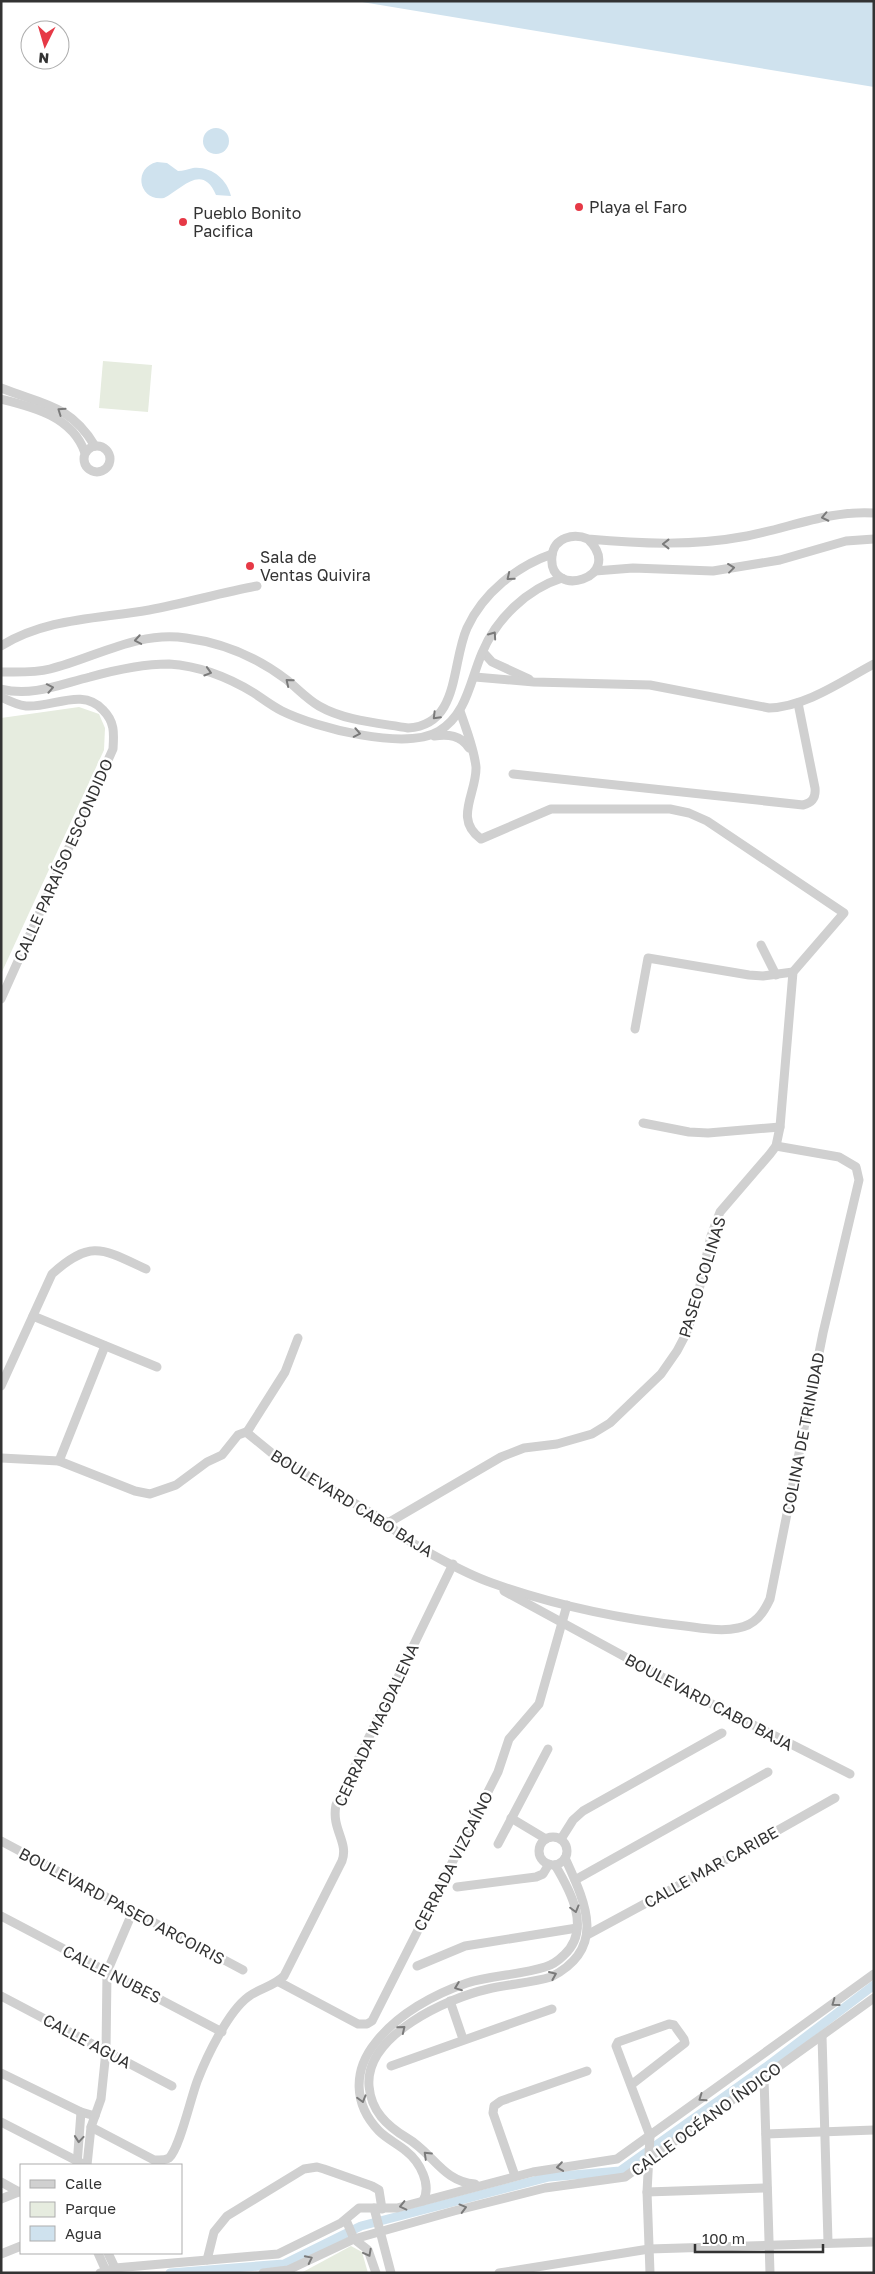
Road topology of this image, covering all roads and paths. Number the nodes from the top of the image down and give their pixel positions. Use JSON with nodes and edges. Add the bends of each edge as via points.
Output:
{"nodes":[{"id":1,"x":1,"y":388,"type":"edge"},
{"id":2,"x":1,"y":399,"type":"edge"},
{"id":3,"x":95,"y":446,"type":"junction"},
{"id":4,"x":85,"y":453,"type":"junction"},
{"id":5,"x":874,"y":514,"type":"edge"},
{"id":6,"x":588,"y":539,"type":"junction"},
{"id":7,"x":874,"y":539,"type":"edge"},
{"id":8,"x":552,"y":554,"type":"junction"},
{"id":9,"x":595,"y":571,"type":"junction"},
{"id":10,"x":562,"y":578,"type":"junction"},
{"id":11,"x":257,"y":586,"type":"dead end"},
{"id":12,"x":1,"y":646,"type":"edge"},
{"id":13,"x":483,"y":652,"type":"junction"},
{"id":14,"x":874,"y":664,"type":"edge"},
{"id":15,"x":1,"y":672,"type":"edge"},
{"id":16,"x":475,"y":677,"type":"junction"},
{"id":17,"x":534,"y":682,"type":"junction"},
{"id":18,"x":1,"y":689,"type":"edge"},
{"id":19,"x":1,"y":697,"type":"edge"},
{"id":20,"x":798,"y":703,"type":"junction"},
{"id":21,"x":460,"y":711,"type":"junction"},
{"id":22,"x":428,"y":737,"type":"junction"},
{"id":23,"x":474,"y":754,"type":"junction"},
{"id":24,"x":513,"y":774,"type":"dead end"},
{"id":25,"x":761,"y":945,"type":"dead end"},
{"id":26,"x":793,"y":972,"type":"junction"},
{"id":27,"x":776,"y":975,"type":"junction"},
{"id":28,"x":1,"y":999,"type":"edge"},
{"id":29,"x":635,"y":1029,"type":"dead end"},
{"id":30,"x":643,"y":1124,"type":"dead end"},
{"id":31,"x":780,"y":1127,"type":"junction"},
{"id":32,"x":776,"y":1146,"type":"junction"},
{"id":33,"x":146,"y":1269,"type":"dead end"},
{"id":34,"x":33,"y":1316,"type":"junction"},
{"id":35,"x":298,"y":1338,"type":"dead end"},
{"id":36,"x":105,"y":1346,"type":"junction"},
{"id":37,"x":157,"y":1367,"type":"dead end"},
{"id":38,"x":1,"y":1386,"type":"edge"},
{"id":39,"x":247,"y":1432,"type":"junction"},
{"id":40,"x":1,"y":1458,"type":"edge"},
{"id":41,"x":59,"y":1461,"type":"junction"},
{"id":42,"x":388,"y":1523,"type":"junction"},
{"id":43,"x":453,"y":1564,"type":"junction"},
{"id":44,"x":491,"y":1583,"type":"junction"},
{"id":45,"x":567,"y":1605,"type":"junction"},
{"id":46,"x":562,"y":1624,"type":"junction"},
{"id":47,"x":680,"y":1626,"type":"joint"},
{"id":48,"x":722,"y":1733,"type":"dead end"},
{"id":49,"x":548,"y":1748,"type":"dead end"},
{"id":50,"x":768,"y":1772,"type":"dead end"},
{"id":51,"x":850,"y":1774,"type":"dead end"},
{"id":52,"x":835,"y":1798,"type":"dead end"},
{"id":53,"x":511,"y":1818,"type":"junction"},
{"id":54,"x":546,"y":1839,"type":"junction"},
{"id":55,"x":561,"y":1839,"type":"junction"},
{"id":56,"x":1,"y":1842,"type":"edge"},
{"id":57,"x":498,"y":1844,"type":"dead end"},
{"id":58,"x":565,"y":1858,"type":"junction"},
{"id":59,"x":552,"y":1864,"type":"junction"},
{"id":60,"x":575,"y":1880,"type":"junction"},
{"id":61,"x":457,"y":1887,"type":"dead end"},
{"id":62,"x":133,"y":1911,"type":"junction"},
{"id":63,"x":1,"y":1916,"type":"edge"},
{"id":64,"x":577,"y":1928,"type":"junction"},
{"id":65,"x":587,"y":1935,"type":"junction"},
{"id":66,"x":417,"y":1966,"type":"dead end"},
{"id":67,"x":243,"y":1970,"type":"dead end"},
{"id":68,"x":107,"y":1972,"type":"junction"},
{"id":69,"x":874,"y":1974,"type":"edge"},
{"id":70,"x":484,"y":1978,"type":"junction"},
{"id":71,"x":279,"y":1982,"type":"junction"},
{"id":72,"x":487,"y":1989,"type":"junction"},
{"id":73,"x":1,"y":1996,"type":"edge"},
{"id":74,"x":874,"y":1998,"type":"edge"},
{"id":75,"x":450,"y":2001,"type":"junction"},
{"id":76,"x":552,"y":2009,"type":"dead end"},
{"id":77,"x":222,"y":2032,"type":"junction"},
{"id":78,"x":822,"y":2036,"type":"junction"},
{"id":79,"x":463,"y":2039,"type":"junction"},
{"id":80,"x":106,"y":2051,"type":"junction"},
{"id":81,"x":391,"y":2066,"type":"dead end"},
{"id":82,"x":587,"y":2071,"type":"dead end"},
{"id":83,"x":1,"y":2073,"type":"edge"},
{"id":84,"x":764,"y":2078,"type":"junction"},
{"id":85,"x":630,"y":2085,"type":"junction"},
{"id":86,"x":172,"y":2086,"type":"dead end"},
{"id":87,"x":81,"y":2112,"type":"junction"},
{"id":88,"x":95,"y":2116,"type":"junction"},
{"id":89,"x":1,"y":2122,"type":"edge"},
{"id":90,"x":91,"y":2127,"type":"junction"},
{"id":91,"x":874,"y":2130,"type":"edge"},
{"id":92,"x":826,"y":2132,"type":"junction"},
{"id":93,"x":766,"y":2134,"type":"junction"},
{"id":94,"x":650,"y":2137,"type":"junction"},
{"id":95,"x":64,"y":2156,"type":"junction"},
{"id":96,"x":649,"y":2157,"type":"junction"},
{"id":97,"x":61,"y":2164,"type":"edge"},
{"id":98,"x":81,"y":2164,"type":"edge"},
{"id":99,"x":515,"y":2176,"type":"junction"},
{"id":100,"x":1,"y":2182,"type":"edge"},
{"id":101,"x":483,"y":2184,"type":"junction"},
{"id":102,"x":767,"y":2188,"type":"junction"},
{"id":103,"x":20,"y":2192,"type":"edge"},
{"id":104,"x":647,"y":2192,"type":"junction"},
{"id":105,"x":1,"y":2199,"type":"edge"},
{"id":106,"x":423,"y":2201,"type":"junction"},
{"id":107,"x":378,"y":2218,"type":"junction"},
{"id":108,"x":350,"y":2230,"type":"junction"},
{"id":109,"x":828,"y":2242,"type":"junction"},
{"id":110,"x":874,"y":2242,"type":"edge"},
{"id":111,"x":769,"y":2244,"type":"junction"},
{"id":112,"x":20,"y":2246,"type":"edge"},
{"id":113,"x":649,"y":2249,"type":"junction"},
{"id":114,"x":1,"y":2254,"type":"edge"},
{"id":115,"x":98,"y":2254,"type":"edge"},
{"id":116,"x":108,"y":2254,"type":"edge"},
{"id":117,"x":207,"y":2260,"type":"junction"},
{"id":118,"x":107,"y":2271,"type":"edge"},
{"id":119,"x":263,"y":2273,"type":"edge"},
{"id":120,"x":376,"y":2273,"type":"edge"},
{"id":121,"x":391,"y":2273,"type":"edge"},
{"id":122,"x":499,"y":2273,"type":"edge"},
{"id":123,"x":650,"y":2273,"type":"edge"},
{"id":124,"x":770,"y":2273,"type":"edge"}],
"edges":[{"from":3,"to":1,"type":"street","one_way":true,"via":[[82,428],[54,406]]},
{"from":2,"to":4,"type":"street","via":[[52,415],[78,439]]},
{"from":3,"to":4,"type":"street"},
{"from":3,"to":4,"type":"street","via":[[103,447],[110,456],[104,470],[96,472],[88,468],[84,461]]},
{"from":5,"to":6,"type":"street","one_way":true,"via":[[860,512],[827,516],[750,536],[700,542],[647,544]]},
{"from":6,"to":8,"type":"street","via":[[580,536],[562,539]]},
{"from":6,"to":9,"type":"street","via":[[598,554]]},
{"from":9,"to":7,"type":"street","one_way":true,"via":[[633,568],[713,571],[780,560],[846,541]]},
{"from":8,"to":10,"type":"street","via":[[552,563]]},
{"from":8,"to":15,"type":"street","one_way":true,"via":[[516,571],[483,603],[460,648],[445,706],[438,716],[418,728],[338,715],[248,656],[215,642],[184,637],[137,640],[34,672]]},
{"from":9,"to":10,"type":"street","via":[[580,581]]},
{"from":13,"to":10,"type":"street","one_way":true,"via":[[516,606],[540,587]]},
{"from":11,"to":12,"type":"street","via":[[149,610],[50,624]]},
{"from":13,"to":16,"type":"street"},
{"from":13,"to":17,"type":"street","via":[[492,662]]},
{"from":14,"to":20,"type":"street"},
{"from":16,"to":17,"type":"street"},
{"from":16,"to":21,"type":"street"},
{"from":17,"to":20,"type":"street","via":[[650,684],[769,708]]},
{"from":18,"to":22,"type":"street","one_way":true,"via":[[35,690],[154,664],[188,666],[225,677],[306,722],[406,740]]},
{"from":19,"to":28,"type":"street","name":"CALLE PARAÍSO ESCONDIDO","via":[[26,706],[86,699],[105,711],[114,732],[113,749]]},
{"from":20,"to":24,"type":"street","via":[[815,788],[813,800],[803,805]]},
{"from":21,"to":22,"type":"street","via":[[441,730]]},
{"from":21,"to":23,"type":"street"},
{"from":22,"to":23,"type":"street","via":[[446,735],[462,738]]},
{"from":23,"to":26,"type":"street","via":[[475,778],[467,817],[470,829],[481,839],[551,809],[670,809],[707,821],[844,913]]},
{"from":25,"to":27,"type":"street"},
{"from":26,"to":27,"type":"street"},
{"from":26,"to":31,"type":"street","name":"PASEO COLINAS"},
{"from":27,"to":29,"type":"street","via":[[741,974],[648,958]]},
{"from":30,"to":31,"type":"street","via":[[708,1133]]},
{"from":31,"to":32,"type":"street","name":"PASEO COLINAS"},
{"from":32,"to":42,"type":"street","name":"PASEO COLINAS","via":[[720,1212],[686,1334],[661,1374],[641,1395],[610,1423],[592,1434],[558,1444],[524,1448],[501,1457]]},
{"from":32,"to":47,"type":"street","name":"COLINA DE TRINIDAD","via":[[839,1157],[856,1167],[858,1185],[822,1341],[770,1599],[755,1622],[737,1629]]},
{"from":33,"to":34,"type":"street","via":[[98,1250],[80,1255],[52,1274]]},
{"from":34,"to":36,"type":"street"},
{"from":34,"to":38,"type":"street"},
{"from":35,"to":39,"type":"street","via":[[285,1372]]},
{"from":36,"to":37,"type":"street"},
{"from":36,"to":41,"type":"street"},
{"from":39,"to":41,"type":"street","via":[[242,1432],[222,1455],[176,1485],[150,1494]]},
{"from":39,"to":42,"type":"street","name":"BOULEVARD CABO BAJA","via":[[279,1459]]},
{"from":40,"to":41,"type":"street"},
{"from":42,"to":43,"type":"street","name":"BOULEVARD CABO BAJA","via":[[402,1537]]},
{"from":43,"to":44,"type":"street","name":"BOULEVARD CABO BAJA"},
{"from":43,"to":71,"type":"street","name":"CERRADA MAGDALENA","via":[[336,1805],[334,1819],[344,1844],[344,1856]]},
{"from":44,"to":45,"type":"street","name":"BOULEVARD CABO BAJA"},
{"from":44,"to":46,"type":"street","name":"BOULEVARD CABO BAJA"},
{"from":45,"to":46,"type":"street","name":"CERRADA VIZCAÍNO"},
{"from":45,"to":47,"type":"street","name":"BOULEVARD CABO BAJA"},
{"from":46,"to":51,"type":"street","name":"BOULEVARD CABO BAJA"},
{"from":46,"to":71,"type":"street","name":"CERRADA VIZCAÍNO","via":[[539,1704],[509,1739],[498,1772],[372,2021],[358,2024]]},
{"from":48,"to":55,"type":"street","via":[[583,1811]]},
{"from":49,"to":53,"type":"street"},
{"from":50,"to":60,"type":"street"},
{"from":52,"to":65,"type":"street","name":"CALLE MAR CARIBE"},
{"from":53,"to":54,"type":"street"},
{"from":53,"to":57,"type":"street"},
{"from":54,"to":55,"type":"street"},
{"from":54,"to":59,"type":"street","via":[[539,1849],[544,1861]]},
{"from":55,"to":58,"type":"street","via":[[567,1848]]},
{"from":56,"to":62,"type":"street","name":"BOULEVARD PASEO ARCOIRIS"},
{"from":58,"to":59,"type":"street"},
{"from":58,"to":60,"type":"street"},
{"from":59,"to":61,"type":"street","via":[[536,1877]]},
{"from":59,"to":64,"type":"street","one_way":true,"via":[[571,1895]]},
{"from":60,"to":65,"type":"street","via":[[588,1914]]},
{"from":62,"to":67,"type":"street","name":"BOULEVARD PASEO ARCOIRIS"},
{"from":62,"to":68,"type":"street"},
{"from":63,"to":68,"type":"street","name":"CALLE NUBES"},
{"from":64,"to":66,"type":"street","via":[[465,1946]]},
{"from":64,"to":70,"type":"street","via":[[566,1953],[548,1966]]},
{"from":72,"to":65,"type":"street","one_way":true,"via":[[541,1980],[560,1972],[578,1955]]},
{"from":68,"to":77,"type":"street","name":"CALLE NUBES"},
{"from":68,"to":80,"type":"street"},
{"from":69,"to":94,"type":"street","name":"CALLE OCÉANO ÍNDICO","one_way":true},
{"from":70,"to":72,"type":"street"},
{"from":70,"to":106,"type":"street","one_way":true,"via":[[446,1991],[402,2016],[377,2040],[361,2065],[360,2090],[368,2116],[381,2133],[415,2160],[427,2188]]},
{"from":71,"to":77,"type":"street","via":[[240,2004]]},
{"from":72,"to":75,"type":"street"},
{"from":73,"to":80,"type":"street","name":"CALLE AGUA"},
{"from":74,"to":78,"type":"street","name":"CALLE OCÉANO ÍNDICO"},
{"from":75,"to":79,"type":"street"},
{"from":101,"to":75,"type":"street","one_way":true,"via":[[460,2182],[448,2176],[411,2140],[386,2124],[370,2091],[370,2070],[386,2044],[408,2024]]},
{"from":76,"to":79,"type":"street"},
{"from":77,"to":90,"type":"street","via":[[198,2078],[170,2157],[154,2160]]},
{"from":78,"to":84,"type":"street","name":"CALLE OCÉANO ÍNDICO"},
{"from":78,"to":92,"type":"street"},
{"from":79,"to":81,"type":"street"},
{"from":80,"to":86,"type":"street","name":"CALLE AGUA"},
{"from":80,"to":88,"type":"street","via":[[101,2099]]},
{"from":82,"to":99,"type":"street","via":[[494,2106],[493,2113]]},
{"from":83,"to":87,"type":"street"},
{"from":84,"to":93,"type":"street"},
{"from":84,"to":96,"type":"street","name":"CALLE OCÉANO ÍNDICO"},
{"from":85,"to":85,"type":"street","via":[[616,2050],[617,2042],[674,2025],[684,2044]]},
{"from":85,"to":94,"type":"street"},
{"from":87,"to":88,"type":"street"},
{"from":87,"to":98,"type":"street","one_way":true},
{"from":88,"to":90,"type":"street"},
{"from":89,"to":95,"type":"street"},
{"from":90,"to":98,"type":"street"},
{"from":91,"to":92,"type":"street"},
{"from":92,"to":93,"type":"street"},
{"from":92,"to":109,"type":"street"},
{"from":93,"to":102,"type":"street"},
{"from":94,"to":96,"type":"street"},
{"from":94,"to":99,"type":"street","name":"CALLE OCÉANO ÍNDICO","one_way":true,"via":[[612,2161]]},
{"from":95,"to":97,"type":"street"},
{"from":95,"to":98,"type":"street"},
{"from":96,"to":104,"type":"street"},
{"from":107,"to":96,"type":"street","name":"CALLE OCÉANO ÍNDICO","one_way":true,"via":[[533,2190],[621,2179]]},
{"from":99,"to":101,"type":"street","name":"CALLE OCÉANO ÍNDICO"},
{"from":100,"to":103,"type":"street"},
{"from":101,"to":106,"type":"street","name":"CALLE OCÉANO ÍNDICO"},
{"from":102,"to":104,"type":"street"},
{"from":102,"to":111,"type":"street"},
{"from":103,"to":105,"type":"street"},
{"from":104,"to":113,"type":"street"},
{"from":106,"to":107,"type":"street","name":"CALLE OCÉANO ÍNDICO","one_way":true,"via":[[397,2208]]},
{"from":107,"to":108,"type":"street","name":"CALLE OCÉANO ÍNDICO"},
{"from":107,"to":108,"type":"street","name":"CALLE OCÉANO ÍNDICO","via":[[359,2208]]},
{"from":107,"to":117,"type":"street","via":[[379,2190],[317,2167],[304,2169],[227,2216],[214,2232]]},
{"from":107,"to":121,"type":"street"},
{"from":108,"to":117,"type":"street","name":"CALLE OCÉANO ÍNDICO","via":[[278,2254]]},
{"from":119,"to":108,"type":"street","name":"CALLE OCÉANO ÍNDICO","one_way":true,"via":[[288,2270]]},
{"from":108,"to":120,"type":"street","one_way":true,"via":[[368,2250]]},
{"from":109,"to":110,"type":"street"},
{"from":109,"to":111,"type":"street"},
{"from":111,"to":113,"type":"street"},
{"from":111,"to":124,"type":"street"},
{"from":112,"to":114,"type":"street"},
{"from":113,"to":122,"type":"street"},
{"from":113,"to":123,"type":"street"},
{"from":115,"to":118,"type":"street"},
{"from":116,"to":118,"type":"street"},
{"from":117,"to":118,"type":"street","name":"CALLE OCÉANO ÍNDICO"}]}
